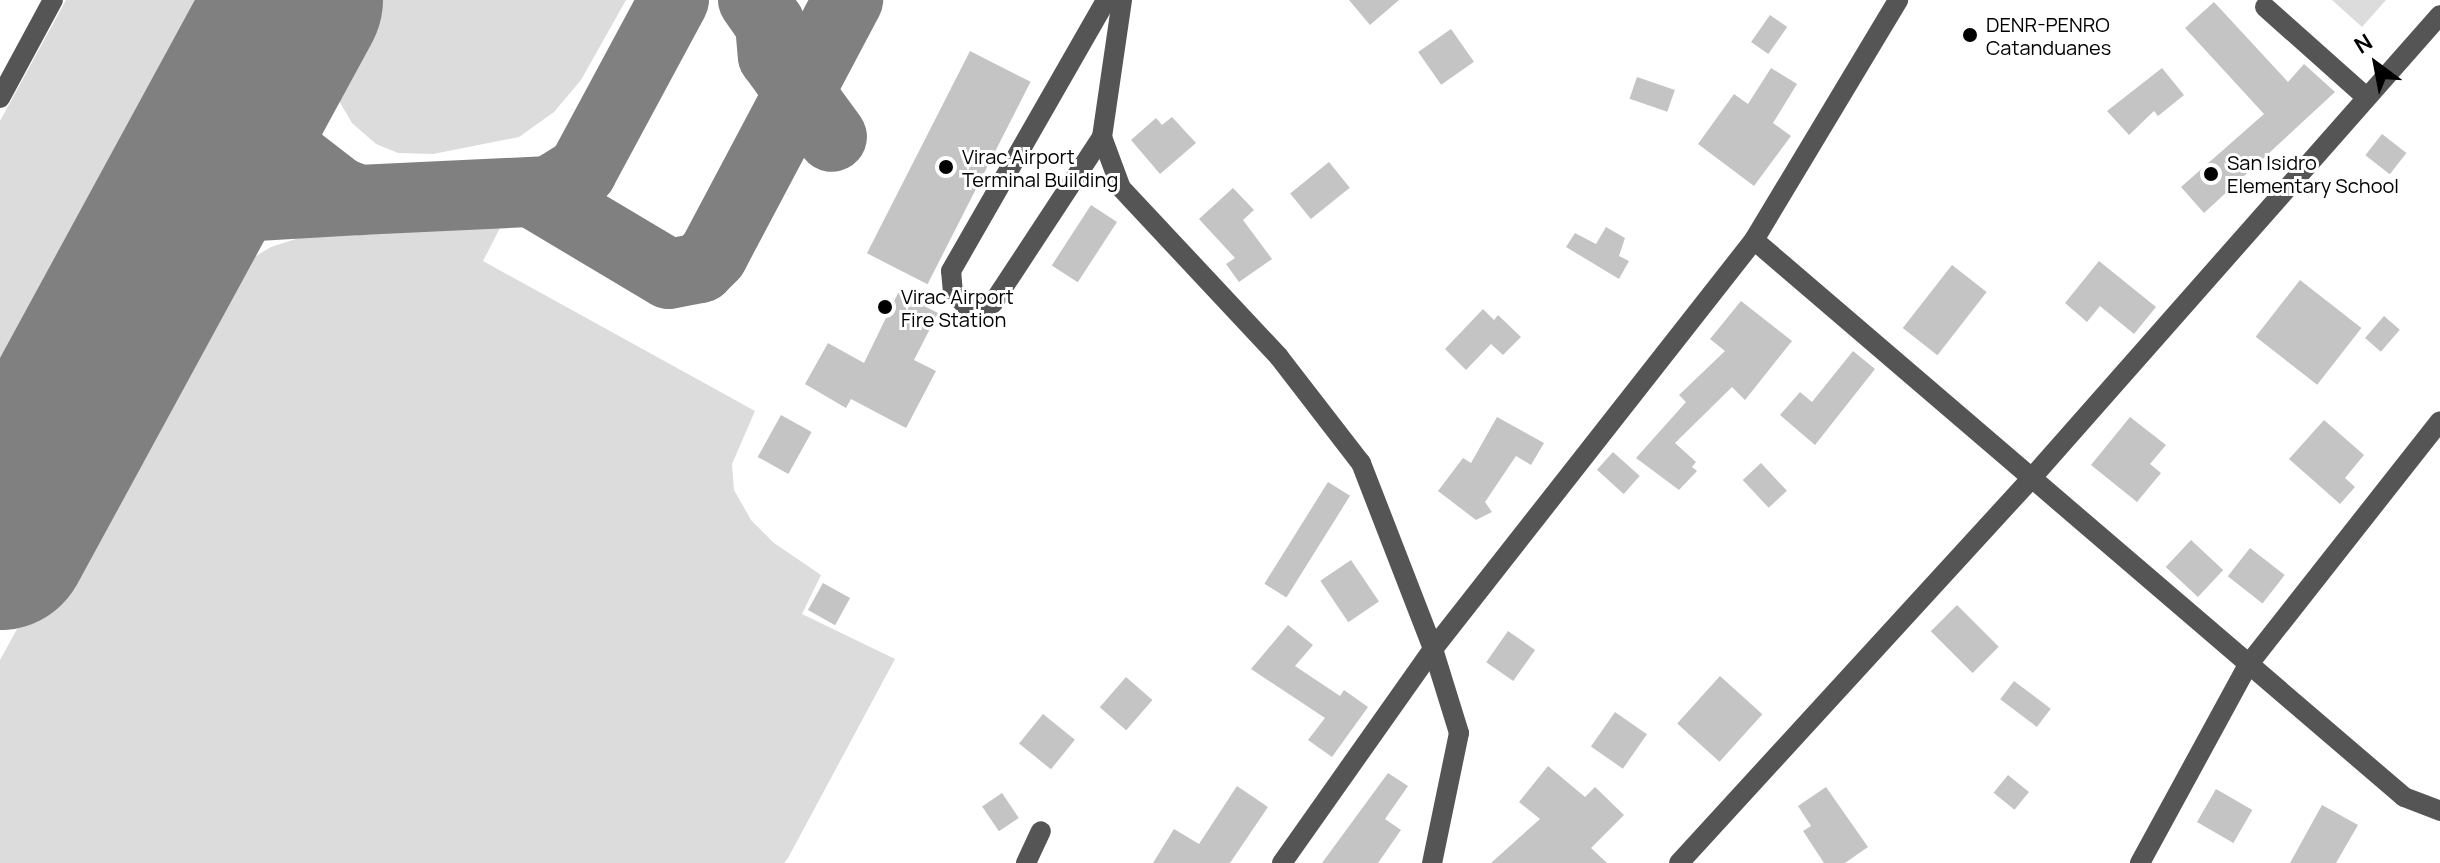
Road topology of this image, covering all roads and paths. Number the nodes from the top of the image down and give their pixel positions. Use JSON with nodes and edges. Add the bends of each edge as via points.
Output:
{"nodes":[{"id":1,"x":53,"y":0,"type":"edge"},
{"id":2,"x":1106,"y":0,"type":"edge"},
{"id":3,"x":1122,"y":0,"type":"edge"},
{"id":4,"x":1898,"y":0,"type":"edge"},
{"id":5,"x":2265,"y":7,"type":"dead end"},
{"id":6,"x":2440,"y":15,"type":"edge"},
{"id":7,"x":2366,"y":97,"type":"junction"},
{"id":8,"x":0,"y":98,"type":"edge"},
{"id":9,"x":1102,"y":137,"type":"junction"},
{"id":10,"x":1754,"y":240,"type":"junction"},
{"id":11,"x":2440,"y":421,"type":"edge"},
{"id":12,"x":2029,"y":481,"type":"junction"},
{"id":13,"x":1433,"y":649,"type":"junction"},
{"id":14,"x":2248,"y":665,"type":"junction"},
{"id":15,"x":2440,"y":811,"type":"edge"},
{"id":16,"x":1041,"y":831,"type":"dead end"},
{"id":17,"x":1026,"y":863,"type":"edge"},
{"id":18,"x":1282,"y":863,"type":"edge"},
{"id":19,"x":1432,"y":863,"type":"edge"},
{"id":20,"x":1679,"y":863,"type":"edge"},
{"id":21,"x":2140,"y":863,"type":"edge"}],
"edges":[{"from":1,"to":8,"type":"street"},
{"from":2,"to":9,"type":"street","via":[[951,271],[953,293],[969,308],[993,303]]},
{"from":3,"to":9,"type":"street"},
{"from":4,"to":10,"type":"street"},
{"from":5,"to":7,"type":"street"},
{"from":6,"to":7,"type":"street"},
{"from":7,"to":12,"type":"street"},
{"from":9,"to":13,"type":"street","via":[[1121,188],[1279,357],[1361,463]]},
{"from":10,"to":12,"type":"street"},
{"from":10,"to":13,"type":"street"},
{"from":11,"to":14,"type":"street"},
{"from":12,"to":14,"type":"street"},
{"from":12,"to":20,"type":"street"},
{"from":13,"to":18,"type":"street"},
{"from":13,"to":19,"type":"street","via":[[1459,733]]},
{"from":14,"to":15,"type":"street","via":[[2404,797]]},
{"from":14,"to":21,"type":"street"},
{"from":16,"to":17,"type":"street"}]}
